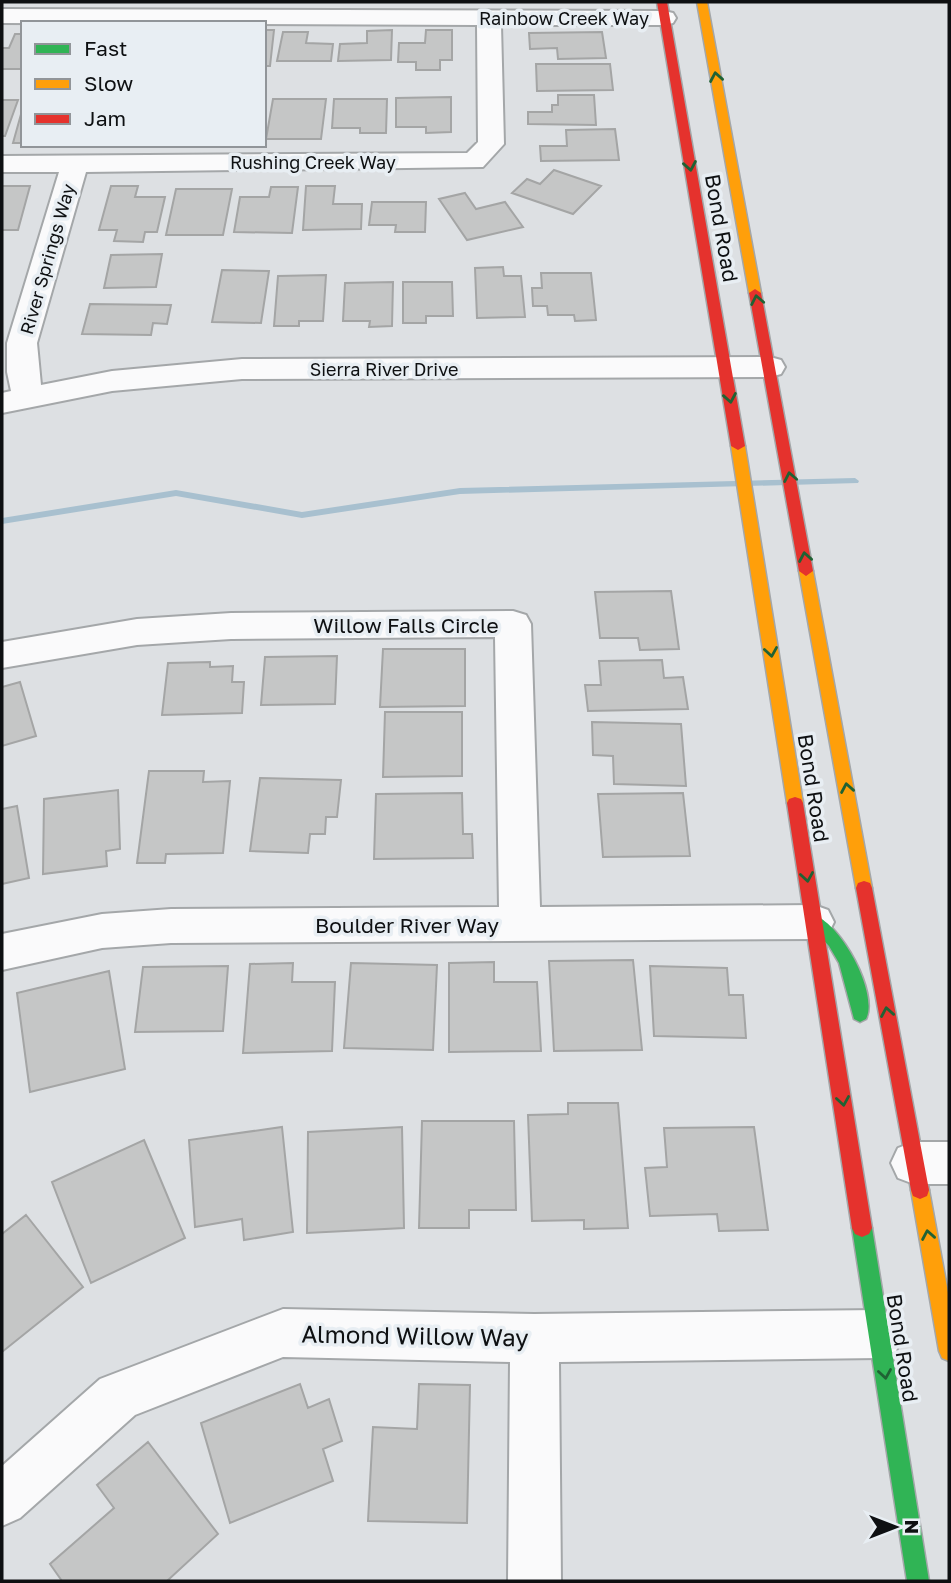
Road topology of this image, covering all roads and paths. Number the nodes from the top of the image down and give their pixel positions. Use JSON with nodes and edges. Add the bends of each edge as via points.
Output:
{"nodes":[{"id":1,"x":702,"y":2,"type":"edge"},
{"id":2,"x":67,"y":8,"type":"edge"},
{"id":3,"x":669,"y":14,"type":"edge"},
{"id":4,"x":2,"y":16,"type":"edge"},
{"id":5,"x":489,"y":18,"type":"junction"},
{"id":6,"x":707,"y":134,"type":"dead end"},
{"id":7,"x":75,"y":163,"type":"junction"},
{"id":8,"x":2,"y":164,"type":"edge"},
{"id":9,"x":732,"y":169,"type":"junction"},
{"id":10,"x":725,"y":368,"type":"junction"},
{"id":11,"x":770,"y":368,"type":"junction"},
{"id":12,"x":15,"y":400,"type":"edge"},
{"id":13,"x":2,"y":655,"type":"edge"},
{"id":14,"x":814,"y":922,"type":"junction"},
{"id":15,"x":520,"y":924,"type":"junction"},
{"id":16,"x":2,"y":952,"type":"edge"},
{"id":17,"x":864,"y":1034,"type":"dead end"},
{"id":18,"x":932,"y":1163,"type":"edge"},
{"id":19,"x":915,"y":1252,"type":"dead end"},
{"id":20,"x":936,"y":1281,"type":"junction"},
{"id":21,"x":879,"y":1334,"type":"junction"},
{"id":22,"x":534,"y":1338,"type":"junction"},
{"id":23,"x":949,"y":1351,"type":"edge"},
{"id":24,"x":2,"y":1500,"type":"edge"},
{"id":25,"x":535,"y":1581,"type":"edge"},
{"id":26,"x":918,"y":1581,"type":"edge"}],
"edges":[{"from":9,"to":1,"type":"main road","name":"Bond Road","one_way":true},
{"from":2,"to":4,"type":"street","name":"Rainbow Creek Way"},
{"from":2,"to":5,"type":"street","name":"Rainbow Creek Way"},
{"from":3,"to":5,"type":"street","name":"Rainbow Creek Way"},
{"from":3,"to":10,"type":"main road","name":"Bond Road","one_way":true},
{"from":5,"to":7,"type":"street","name":"Rushing Creek Way","via":[[491,144],[474,162]]},
{"from":6,"to":9,"type":"main road"},
{"from":7,"to":8,"type":"street","name":"Rushing Creek Way"},
{"from":7,"to":12,"type":"street","name":"River Springs Way","via":[[22,343],[22,372]]},
{"from":11,"to":9,"type":"main road","name":"Bond Road","one_way":true},
{"from":10,"to":11,"type":"street","name":"Sierra River Drive"},
{"from":10,"to":12,"type":"street","name":"Sierra River Drive","via":[[242,369],[112,381]]},
{"from":10,"to":14,"type":"main road","name":"Bond Road","one_way":true},
{"from":18,"to":11,"type":"main road","name":"Bond Road","one_way":true},
{"from":13,"to":15,"type":"street","name":"Willow Falls Circle","via":[[137,632],[231,626],[513,624]]},
{"from":14,"to":15,"type":"street","name":"Boulder River Way"},
{"from":14,"to":17,"type":"main road","via":[[839,940],[848,954]]},
{"from":14,"to":21,"type":"main road","name":"Bond Road","one_way":true},
{"from":15,"to":16,"type":"street","name":"Boulder River Way","via":[[171,926],[102,931]]},
{"from":20,"to":18,"type":"main road","name":"Bond Road","one_way":true},
{"from":19,"to":20,"type":"main road"},
{"from":20,"to":23,"type":"main road","name":"Bond Road"},
{"from":21,"to":22,"type":"street","name":"Almond Willow Way"},
{"from":21,"to":26,"type":"main road","name":"Bond Road","one_way":true},
{"from":22,"to":24,"type":"street","name":"Almond Willow Way","via":[[283,1333],[118,1397]]},
{"from":22,"to":25,"type":"street"}]}
